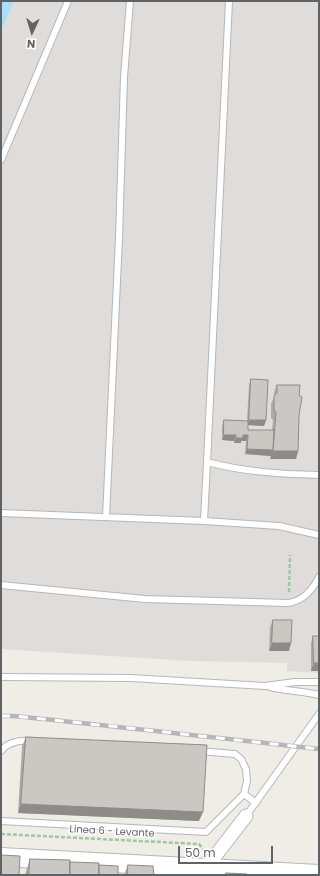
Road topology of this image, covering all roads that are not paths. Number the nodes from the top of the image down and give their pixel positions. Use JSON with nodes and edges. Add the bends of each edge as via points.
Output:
{"nodes":[{"id":1,"x":68,"y":1,"type":"edge"},
{"id":2,"x":130,"y":1,"type":"edge"},
{"id":3,"x":229,"y":1,"type":"edge"},
{"id":4,"x":1,"y":160,"type":"edge"},
{"id":5,"x":207,"y":462,"type":"junction"},
{"id":6,"x":319,"y":475,"type":"edge"},
{"id":7,"x":1,"y":513,"type":"edge"},
{"id":8,"x":106,"y":517,"type":"junction"},
{"id":9,"x":204,"y":521,"type":"junction"},
{"id":10,"x":319,"y":535,"type":"edge"},
{"id":11,"x":319,"y":577,"type":"edge"},
{"id":12,"x":1,"y":585,"type":"edge"},
{"id":13,"x":1,"y":677,"type":"edge"},
{"id":14,"x":319,"y":682,"type":"edge"},
{"id":15,"x":265,"y":686,"type":"junction"},
{"id":16,"x":319,"y":695,"type":"edge"},
{"id":17,"x":319,"y":714,"type":"edge"},
{"id":18,"x":42,"y":742,"type":"edge"},
{"id":19,"x":1,"y":751,"type":"edge"},
{"id":20,"x":189,"y":751,"type":"edge"},
{"id":21,"x":244,"y":794,"type":"junction"},
{"id":22,"x":256,"y":803,"type":"junction"},
{"id":23,"x":246,"y":816,"type":"joint"},
{"id":24,"x":1,"y":821,"type":"edge"},
{"id":25,"x":1,"y":857,"type":"edge"},
{"id":26,"x":203,"y":871,"type":"edge"},
{"id":27,"x":252,"y":873,"type":"edge"},
{"id":28,"x":319,"y":874,"type":"edge"}],
"edges":[{"from":1,"to":4,"type":"lane"},
{"from":2,"to":8,"type":"lane","via":[[124,77]]},
{"from":3,"to":5,"type":"lane"},
{"from":5,"to":6,"type":"lane","via":[[230,468]]},
{"from":5,"to":9,"type":"lane"},
{"from":7,"to":8,"type":"lane"},
{"from":8,"to":9,"type":"lane"},
{"from":9,"to":10,"type":"lane","via":[[279,526]]},
{"from":11,"to":12,"type":"lane","via":[[307,594],[288,603],[145,599]]},
{"from":13,"to":15,"type":"lane","via":[[131,678]]},
{"from":14,"to":15,"type":"lane"},
{"from":15,"to":16,"type":"lane"},
{"from":17,"to":22,"type":"lane"},
{"from":18,"to":19,"type":"lane","via":[[19,740],[7,744]]},
{"from":20,"to":21,"type":"lane","via":[[235,754],[246,769],[247,782]]},
{"from":21,"to":22,"type":"lane"},
{"from":21,"to":24,"type":"lane","via":[[206,832]]},
{"from":22,"to":23,"type":"lane"},
{"from":23,"to":26,"type":"street"},
{"from":25,"to":26,"type":"main road"},
{"from":26,"to":27,"type":"main road"},
{"from":27,"to":28,"type":"main road"}]}
